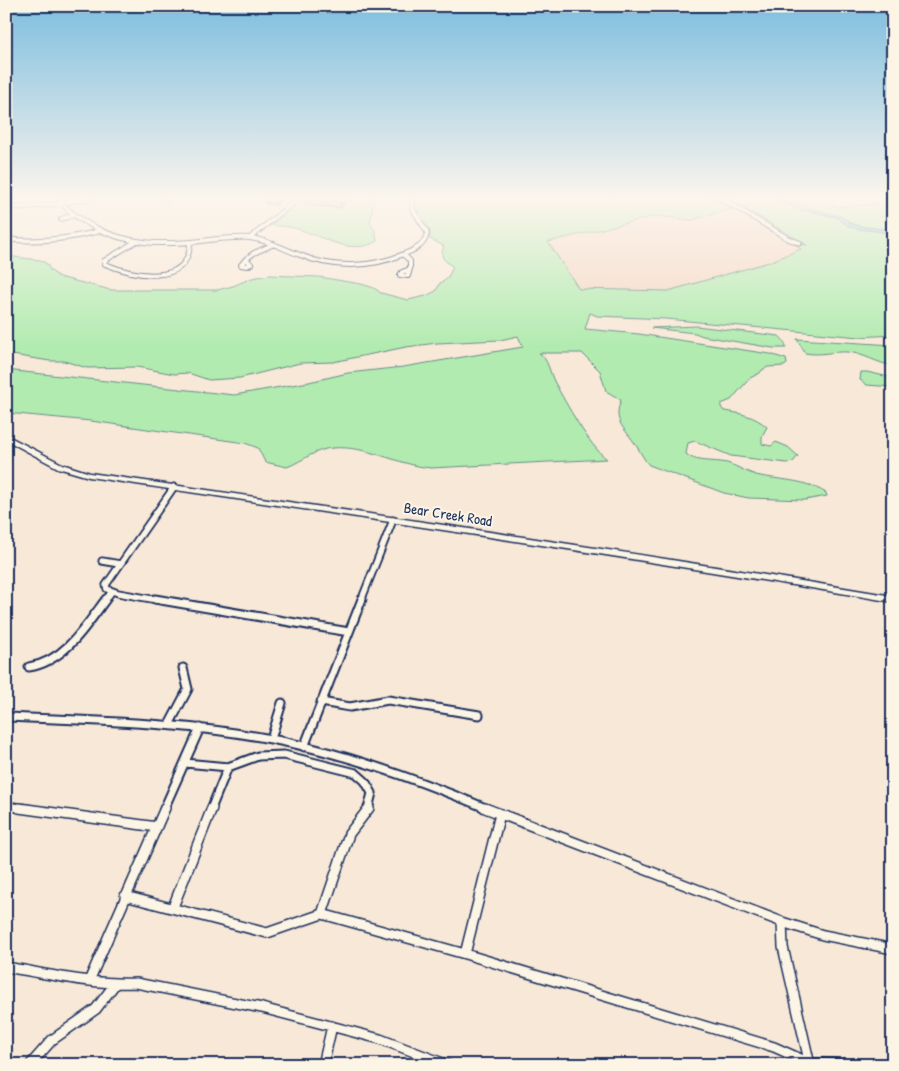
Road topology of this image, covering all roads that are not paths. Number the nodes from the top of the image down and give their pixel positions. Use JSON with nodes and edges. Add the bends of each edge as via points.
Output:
{"nodes":[{"id":1,"x":124,"y":248,"type":"edge"},
{"id":2,"x":190,"y":248,"type":"edge"},
{"id":3,"x":267,"y":248,"type":"edge"},
{"id":4,"x":284,"y":248,"type":"edge"},
{"id":5,"x":416,"y":248,"type":"edge"},
{"id":6,"x":404,"y":255,"type":"junction"},
{"id":7,"x":246,"y":259,"type":"dead end"},
{"id":8,"x":410,"y":269,"type":"dead end"},
{"id":9,"x":6,"y":437,"type":"edge"},
{"id":10,"x":174,"y":487,"type":"junction"},
{"id":11,"x":393,"y":520,"type":"junction"},
{"id":12,"x":102,"y":561,"type":"dead end"},
{"id":13,"x":120,"y":564,"type":"junction"},
{"id":14,"x":112,"y":591,"type":"junction"},
{"id":15,"x":893,"y":599,"type":"edge"},
{"id":16,"x":349,"y":632,"type":"junction"},
{"id":17,"x":29,"y":666,"type":"dead end"},
{"id":18,"x":183,"y":668,"type":"dead end"},
{"id":19,"x":321,"y":702,"type":"junction"},
{"id":20,"x":282,"y":703,"type":"dead end"},
{"id":21,"x":479,"y":715,"type":"dead end"},
{"id":22,"x":6,"y":717,"type":"edge"},
{"id":23,"x":169,"y":725,"type":"junction"},
{"id":24,"x":200,"y":728,"type":"junction"},
{"id":25,"x":271,"y":739,"type":"junction"},
{"id":26,"x":304,"y":747,"type":"junction"},
{"id":27,"x":184,"y":763,"type":"junction"},
{"id":28,"x":228,"y":767,"type":"junction"},
{"id":29,"x":6,"y":806,"type":"edge"},
{"id":30,"x":500,"y":814,"type":"junction"},
{"id":31,"x":157,"y":827,"type":"junction"},
{"id":32,"x":125,"y":896,"type":"junction"},
{"id":33,"x":172,"y":907,"type":"junction"},
{"id":34,"x":322,"y":914,"type":"junction"},
{"id":35,"x":782,"y":922,"type":"junction"},
{"id":36,"x":893,"y":949,"type":"edge"},
{"id":37,"x":465,"y":954,"type":"junction"},
{"id":38,"x":6,"y":967,"type":"edge"},
{"id":39,"x":88,"y":981,"type":"junction"},
{"id":40,"x":115,"y":984,"type":"junction"},
{"id":41,"x":332,"y":1026,"type":"junction"},
{"id":42,"x":810,"y":1064,"type":"edge"},
{"id":43,"x":30,"y":1065,"type":"edge"},
{"id":44,"x":323,"y":1065,"type":"edge"},
{"id":45,"x":448,"y":1065,"type":"edge"},
{"id":46,"x":867,"y":1065,"type":"edge"}],
"edges":[{"from":1,"to":2,"type":"street","via":[[108,257],[105,264],[149,276],[175,270],[187,260]]},
{"from":3,"to":7,"type":"street"},
{"from":4,"to":6,"type":"street","via":[[334,264],[368,263]]},
{"from":5,"to":6,"type":"street"},
{"from":6,"to":8,"type":"street","via":[[410,260]]},
{"from":9,"to":10,"type":"street","name":"Bear Creek Road","via":[[80,473]]},
{"from":10,"to":11,"type":"street","name":"Bear Creek Road"},
{"from":10,"to":13,"type":"street"},
{"from":11,"to":15,"type":"street","name":"Bear Creek Road"},
{"from":11,"to":16,"type":"street"},
{"from":12,"to":13,"type":"street"},
{"from":13,"to":14,"type":"street","via":[[106,585]]},
{"from":14,"to":16,"type":"street"},
{"from":14,"to":17,"type":"street","via":[[83,629],[53,659]]},
{"from":16,"to":19,"type":"street"},
{"from":18,"to":23,"type":"street","via":[[188,689]]},
{"from":19,"to":21,"type":"street","via":[[350,707],[388,700]]},
{"from":19,"to":26,"type":"street"},
{"from":20,"to":25,"type":"street"},
{"from":22,"to":23,"type":"street"},
{"from":23,"to":24,"type":"street"},
{"from":24,"to":25,"type":"street"},
{"from":24,"to":27,"type":"street"},
{"from":25,"to":26,"type":"street"},
{"from":26,"to":30,"type":"street","via":[[386,770]]},
{"from":27,"to":28,"type":"street"},
{"from":27,"to":31,"type":"street"},
{"from":28,"to":33,"type":"street"},
{"from":28,"to":34,"type":"street","via":[[258,756],[284,755],[356,773],[365,782],[372,793],[369,808],[349,834]]},
{"from":29,"to":31,"type":"street"},
{"from":30,"to":35,"type":"street"},
{"from":30,"to":37,"type":"street"},
{"from":31,"to":32,"type":"street"},
{"from":32,"to":33,"type":"street"},
{"from":32,"to":39,"type":"street"},
{"from":33,"to":34,"type":"street","via":[[267,932]]},
{"from":34,"to":37,"type":"street"},
{"from":35,"to":36,"type":"street"},
{"from":35,"to":42,"type":"street","via":[[783,947]]},
{"from":37,"to":42,"type":"street","via":[[774,1047]]},
{"from":38,"to":39,"type":"street"},
{"from":39,"to":40,"type":"street"},
{"from":40,"to":41,"type":"street","via":[[136,983],[262,1008]]},
{"from":40,"to":43,"type":"street","via":[[96,1009],[52,1040]]},
{"from":41,"to":44,"type":"street"},
{"from":41,"to":45,"type":"street","via":[[380,1039]]},
{"from":42,"to":46,"type":"street"}]}
